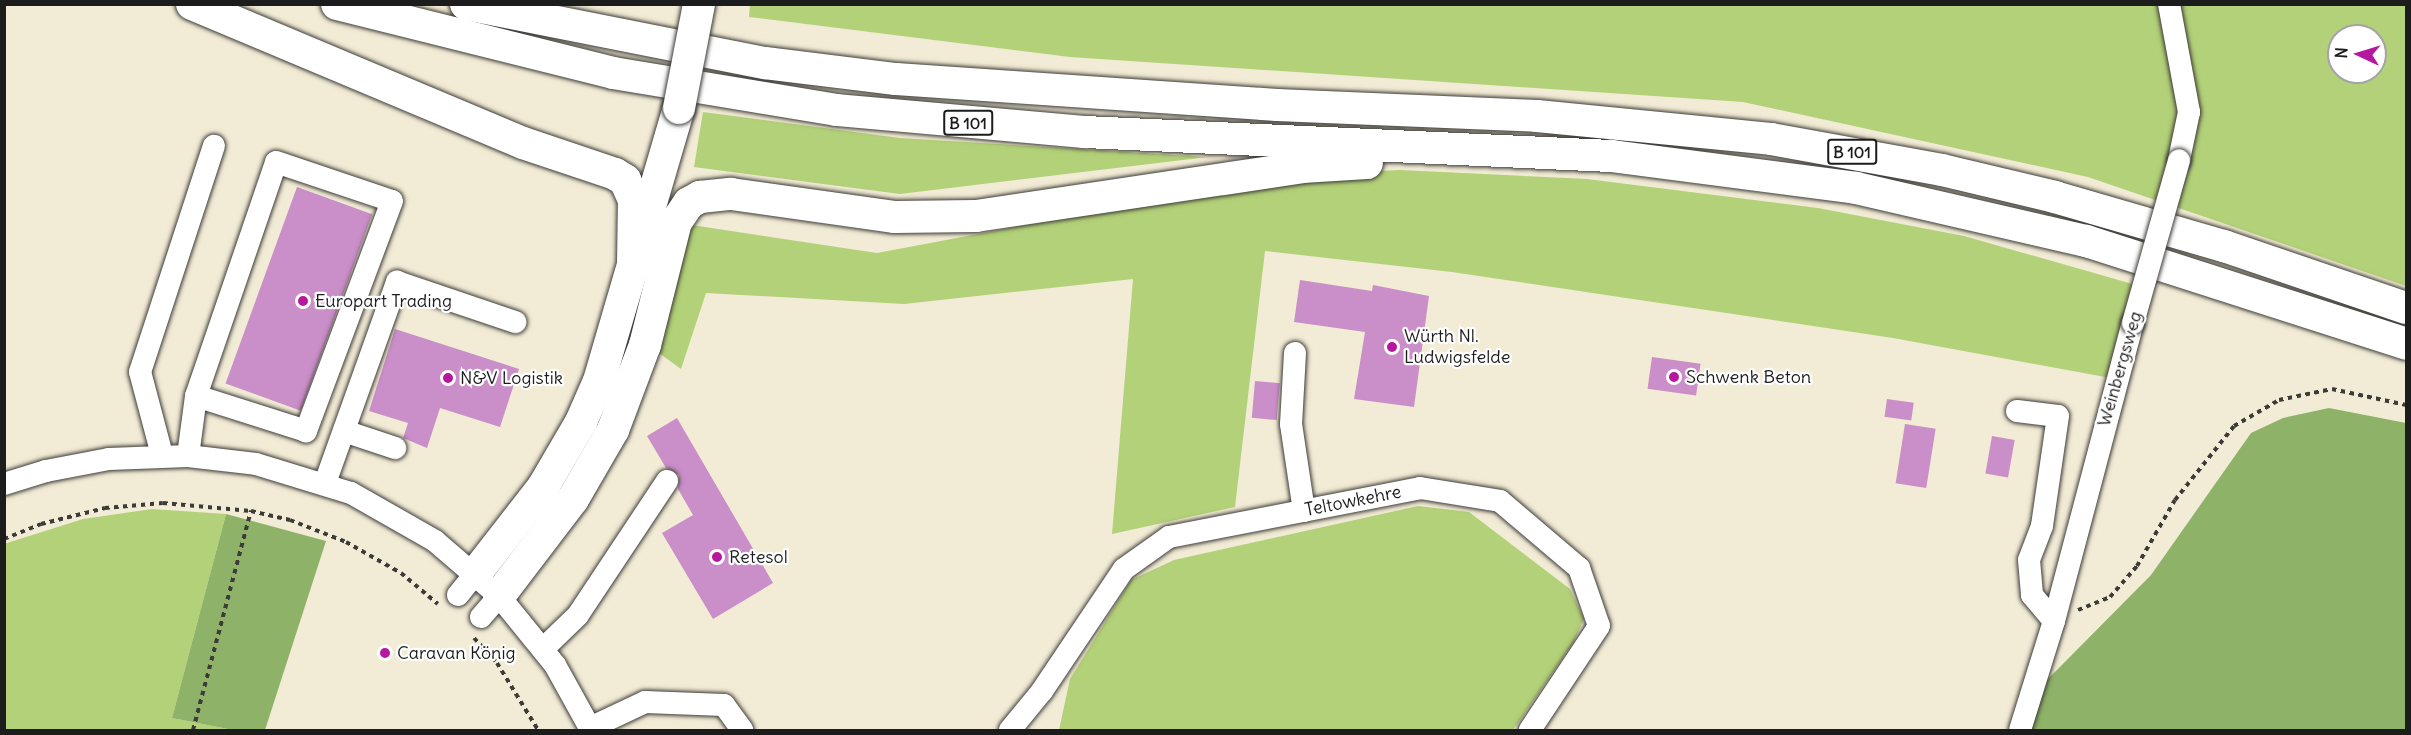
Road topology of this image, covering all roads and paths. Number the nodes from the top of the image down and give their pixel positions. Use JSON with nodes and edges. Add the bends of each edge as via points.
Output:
{"nodes":[{"id":1,"x":192,"y":4,"type":"edge"},
{"id":2,"x":337,"y":4,"type":"edge"},
{"id":3,"x":466,"y":4,"type":"edge"},
{"id":4,"x":518,"y":4,"type":"edge"},
{"id":5,"x":699,"y":4,"type":"edge"},
{"id":6,"x":2169,"y":4,"type":"edge"},
{"id":7,"x":547,"y":23,"type":"junction"},
{"id":8,"x":214,"y":146,"type":"dead end"},
{"id":9,"x":1611,"y":156,"type":"junction"},
{"id":10,"x":648,"y":269,"type":"junction"},
{"id":11,"x":2406,"y":308,"type":"edge"},
{"id":12,"x":514,"y":322,"type":"dead end"},
{"id":13,"x":2406,"y":344,"type":"edge"},
{"id":14,"x":1295,"y":353,"type":"dead end"},
{"id":15,"x":196,"y":396,"type":"junction"},
{"id":16,"x":2406,"y":405,"type":"edge"},
{"id":17,"x":2017,"y":411,"type":"dead end"},
{"id":18,"x":344,"y":431,"type":"junction"},
{"id":19,"x":395,"y":448,"type":"dead end"},
{"id":20,"x":162,"y":455,"type":"junction"},
{"id":21,"x":188,"y":456,"type":"junction"},
{"id":22,"x":667,"y":481,"type":"dead end"},
{"id":23,"x":325,"y":483,"type":"junction"},
{"id":24,"x":4,"y":484,"type":"edge"},
{"id":25,"x":251,"y":511,"type":"junction"},
{"id":26,"x":1304,"y":511,"type":"junction"},
{"id":27,"x":4,"y":539,"type":"edge"},
{"id":28,"x":459,"y":591,"type":"junction"},
{"id":29,"x":482,"y":614,"type":"junction"},
{"id":30,"x":2054,"y":621,"type":"junction"},
{"id":31,"x":544,"y":648,"type":"junction"},
{"id":32,"x":590,"y":729,"type":"edge"},
{"id":33,"x":193,"y":730,"type":"edge"},
{"id":34,"x":538,"y":730,"type":"edge"},
{"id":35,"x":742,"y":730,"type":"edge"},
{"id":36,"x":1010,"y":730,"type":"edge"},
{"id":37,"x":1530,"y":730,"type":"edge"},
{"id":38,"x":2020,"y":730,"type":"edge"}],
"edges":[{"from":1,"to":10,"type":"highway","via":[[524,143],[615,174],[625,180],[634,200]]},
{"from":2,"to":9,"type":"highway","number":"B 101","via":[[613,74],[837,110],[1085,132]]},
{"from":3,"to":7,"type":"highway","number":"B 101"},
{"from":4,"to":7,"type":"highway"},
{"from":5,"to":10,"type":"highway","bridge":true},
{"from":6,"to":30,"type":"street","name":"Weinbergsweg","bridge":true,"via":[[2189,112]]},
{"from":7,"to":11,"type":"highway","number":"B 101","via":[[765,63],[896,79],[1266,104],[1537,116],[1771,139],[1942,170],[2055,197],[2224,246]]},
{"from":8,"to":20,"type":"street","via":[[140,372]]},
{"from":9,"to":10,"type":"highway","via":[[1302,167],[1019,211],[935,218],[857,214],[712,194],[700,197],[682,211]]},
{"from":9,"to":13,"type":"highway","number":"B 101","via":[[1856,188],[2028,225],[2195,273]]},
{"from":10,"to":28,"type":"highway","via":[[581,423],[543,487]]},
{"from":10,"to":29,"type":"highway","via":[[645,345],[613,430],[573,499]]},
{"from":12,"to":18,"type":"street","via":[[397,282]]},
{"from":14,"to":26,"type":"street","via":[[1291,424]]},
{"from":15,"to":15,"type":"street","via":[[276,162],[392,201],[306,431]]},
{"from":15,"to":21,"type":"street"},
{"from":16,"to":30,"type":"path","via":[[2332,389],[2279,400],[2234,426],[2175,500],[2137,566],[2110,597]]},
{"from":17,"to":30,"type":"street","via":[[2058,416],[2042,526],[2029,560],[2032,595]]},
{"from":18,"to":19,"type":"street"},
{"from":18,"to":23,"type":"street"},
{"from":20,"to":21,"type":"street"},
{"from":20,"to":24,"type":"street","via":[[77,464]]},
{"from":21,"to":23,"type":"street","via":[[256,464]]},
{"from":22,"to":31,"type":"street","via":[[578,615]]},
{"from":23,"to":28,"type":"street","via":[[411,525]]},
{"from":25,"to":27,"type":"path","via":[[163,503],[105,508],[41,524]]},
{"from":25,"to":28,"type":"path","via":[[290,520],[346,542],[401,573]]},
{"from":25,"to":33,"type":"path"},
{"from":26,"to":36,"type":"street","name":"Teltowkehre","via":[[1168,537],[1124,569],[1042,691]]},
{"from":26,"to":37,"type":"street","name":"Teltowkehre","via":[[1420,488],[1500,501],[1579,568],[1599,626]]},
{"from":28,"to":29,"type":"street"},
{"from":29,"to":31,"type":"street"},
{"from":29,"to":34,"type":"path","via":[[497,663]]},
{"from":30,"to":38,"type":"street","name":"Weinbergsweg"},
{"from":31,"to":32,"type":"street"},
{"from":32,"to":35,"type":"street","via":[[645,702],[724,705]]}]}
